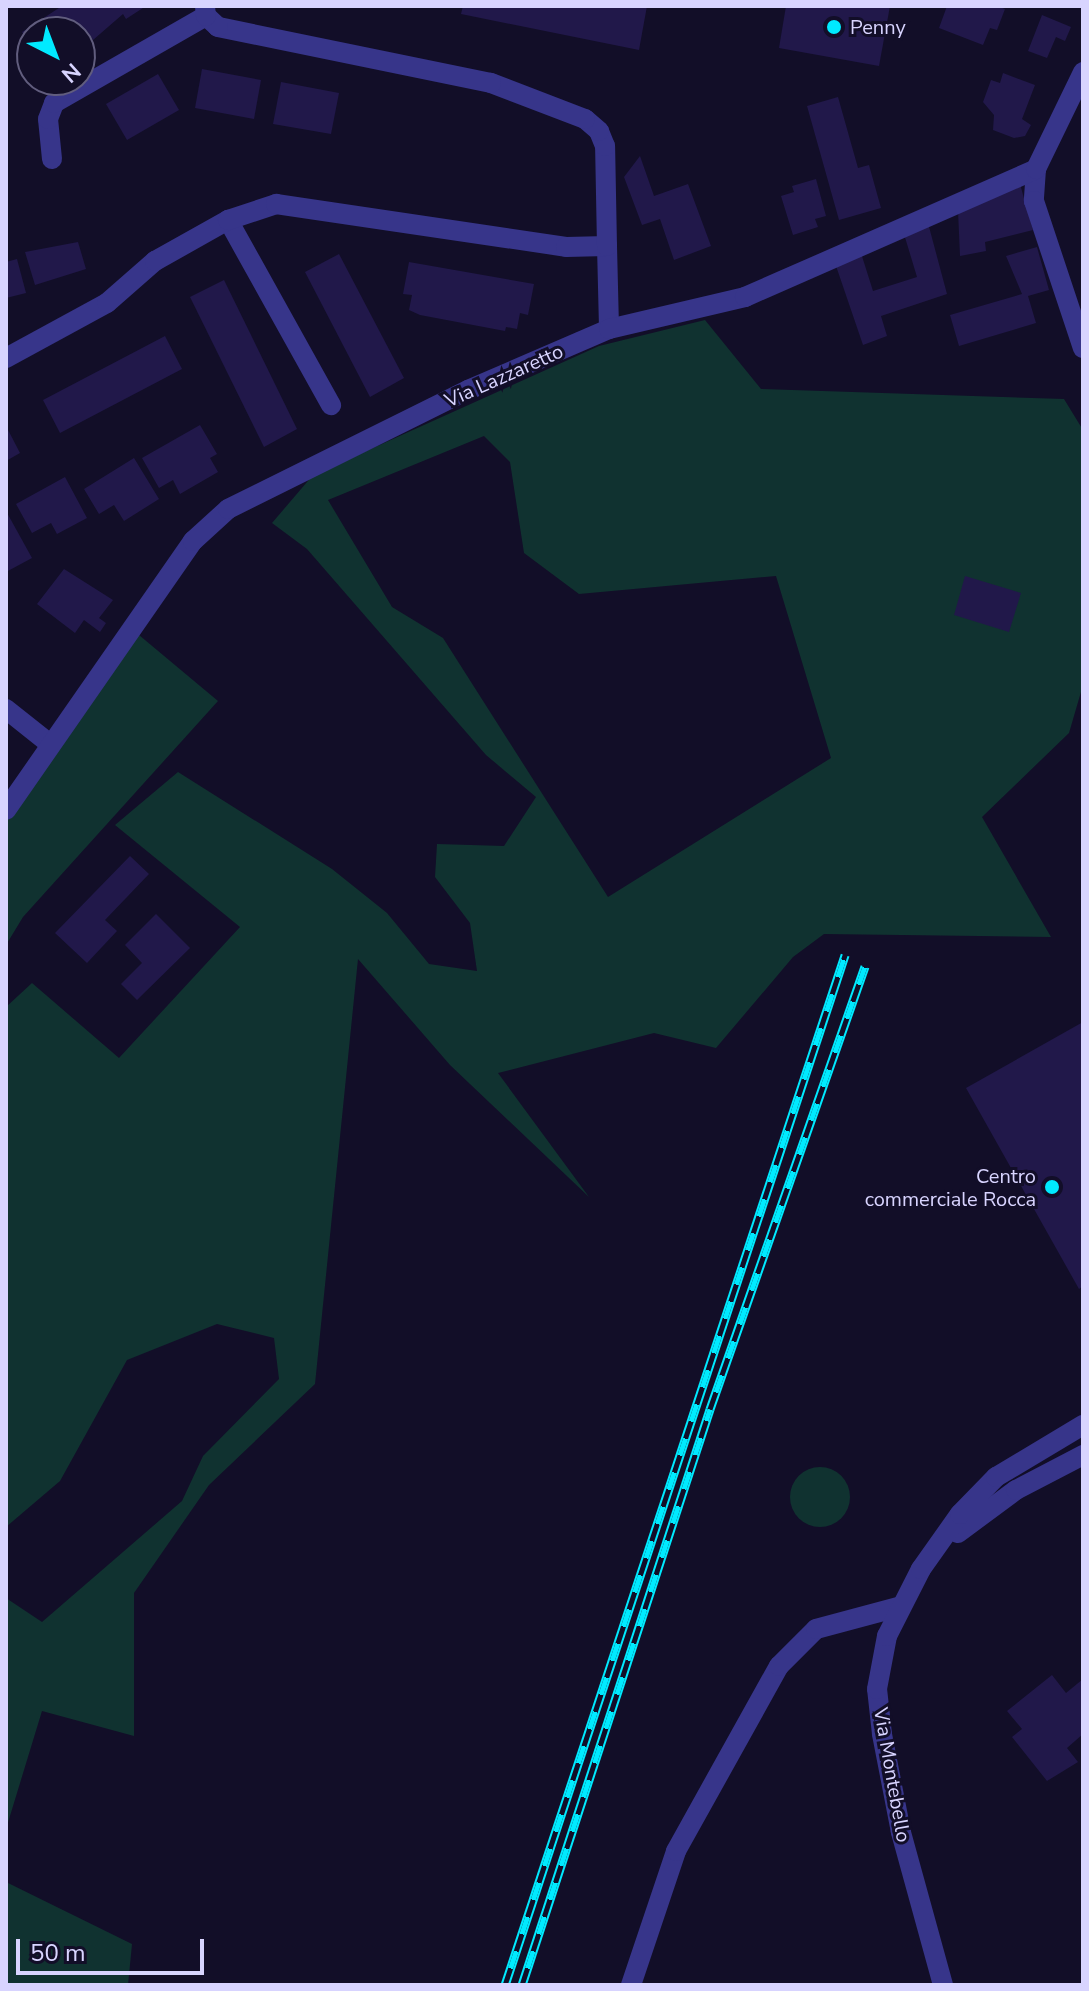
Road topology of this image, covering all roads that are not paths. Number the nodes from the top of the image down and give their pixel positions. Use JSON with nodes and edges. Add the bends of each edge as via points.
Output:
{"nodes":[{"id":1,"x":205,"y":11,"type":"edge"},
{"id":2,"x":1083,"y":72,"type":"edge"},
{"id":3,"x":52,"y":159,"type":"dead end"},
{"id":4,"x":1036,"y":169,"type":"junction"},
{"id":5,"x":228,"y":220,"type":"junction"},
{"id":6,"x":607,"y":246,"type":"junction"},
{"id":7,"x":609,"y":329,"type":"junction"},
{"id":8,"x":1083,"y":348,"type":"edge"},
{"id":9,"x":6,"y":358,"type":"edge"},
{"id":10,"x":331,"y":405,"type":"dead end"},
{"id":11,"x":6,"y":709,"type":"edge"},
{"id":12,"x":50,"y":744,"type":"junction"},
{"id":13,"x":6,"y":810,"type":"edge"},
{"id":14,"x":1083,"y":1425,"type":"edge"},
{"id":15,"x":1083,"y":1455,"type":"edge"},
{"id":16,"x":921,"y":1569,"type":"junction"},
{"id":17,"x":898,"y":1607,"type":"junction"},
{"id":18,"x":631,"y":1985,"type":"edge"},
{"id":19,"x":943,"y":1985,"type":"edge"}],
"edges":[{"from":1,"to":3,"type":"street","via":[[54,103],[48,119]]},
{"from":1,"to":6,"type":"street","via":[[218,27],[491,83],[585,119],[599,131],[605,146]]},
{"from":2,"to":4,"type":"street"},
{"from":4,"to":7,"type":"street","name":"Via Lazzaretto","via":[[745,297]]},
{"from":4,"to":8,"type":"street","via":[[1034,201]]},
{"from":5,"to":6,"type":"street","via":[[256,208],[290,203],[536,243]]},
{"from":5,"to":9,"type":"street","via":[[155,261],[107,303]]},
{"from":5,"to":10,"type":"street"},
{"from":6,"to":7,"type":"street"},
{"from":7,"to":12,"type":"street","name":"Via Lazzaretto","via":[[468,390],[228,509],[193,541]]},
{"from":11,"to":12,"type":"street"},
{"from":12,"to":13,"type":"street","name":"Via Lazzaretto"},
{"from":14,"to":16,"type":"street","via":[[996,1477],[960,1514]]},
{"from":15,"to":16,"type":"street","via":[[976,1517]]},
{"from":16,"to":17,"type":"street","name":"Via Montebello"},
{"from":17,"to":18,"type":"street","via":[[816,1629],[779,1666],[676,1851]]},
{"from":17,"to":19,"type":"street","name":"Via Montebello","via":[[877,1689],[882,1734],[901,1832]]}]}
